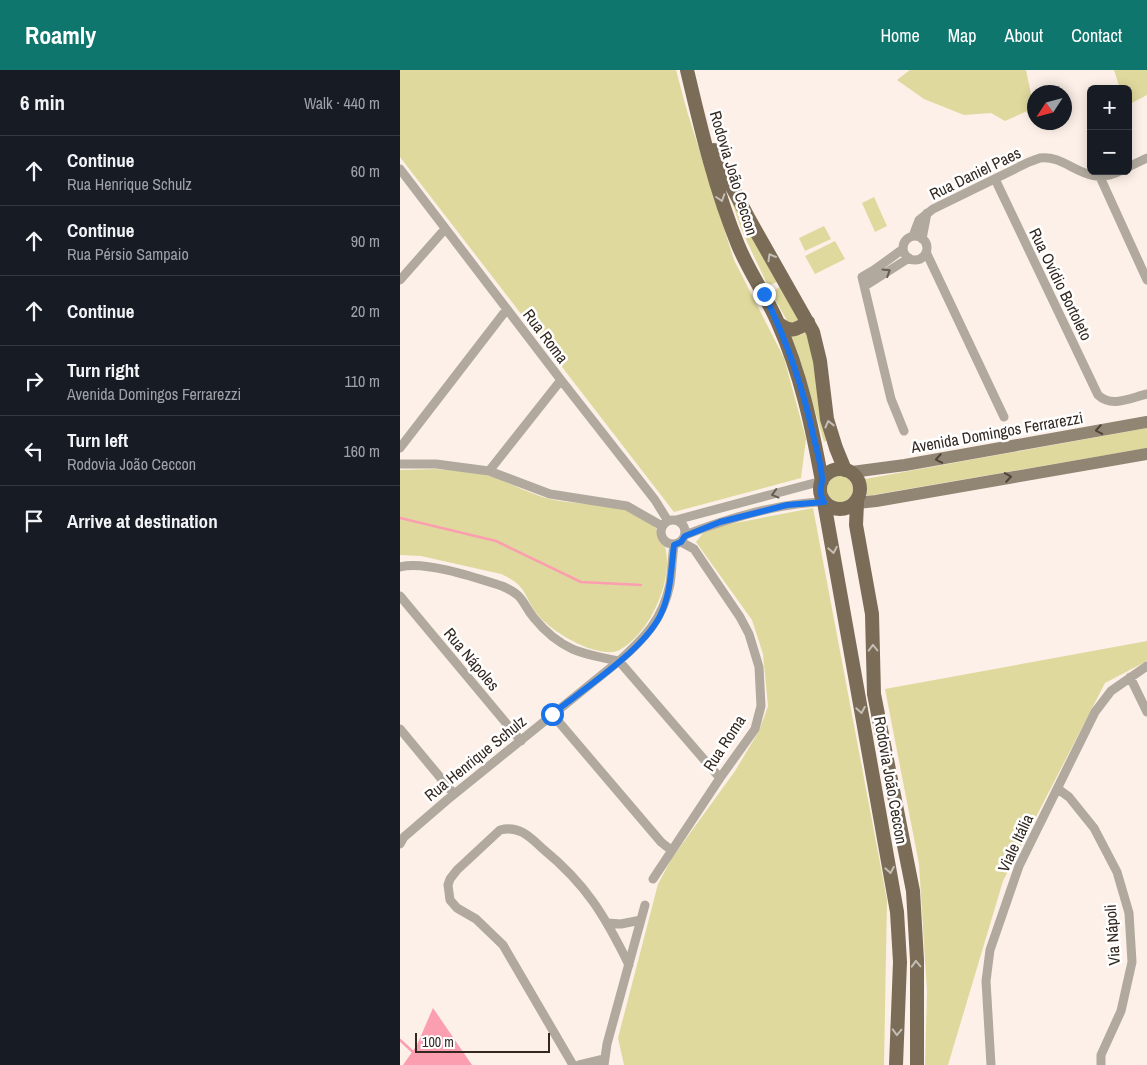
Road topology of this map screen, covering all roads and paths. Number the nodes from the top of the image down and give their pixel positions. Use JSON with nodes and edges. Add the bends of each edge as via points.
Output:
{"nodes":[{"id":1,"x":687,"y":70,"type":"edge"},
{"id":2,"x":694,"y":100,"type":"junction"},
{"id":3,"x":1147,"y":158,"type":"edge"},
{"id":4,"x":1132,"y":165,"type":"edge"},
{"id":5,"x":400,"y":169,"type":"edge"},
{"id":6,"x":1113,"y":175,"type":"edge"},
{"id":7,"x":1100,"y":177,"type":"junction"},
{"id":8,"x":995,"y":179,"type":"junction"},
{"id":9,"x":927,"y":213,"type":"junction"},
{"id":10,"x":445,"y":229,"type":"junction"},
{"id":11,"x":912,"y":236,"type":"junction"},
{"id":12,"x":922,"y":239,"type":"junction"},
{"id":13,"x":903,"y":248,"type":"junction"},
{"id":14,"x":926,"y":252,"type":"junction"},
{"id":15,"x":909,"y":258,"type":"junction"},
{"id":16,"x":1146,"y":274,"type":"edge"},
{"id":17,"x":400,"y":280,"type":"edge"},
{"id":18,"x":863,"y":282,"type":"junction"},
{"id":19,"x":787,"y":284,"type":"junction"},
{"id":20,"x":764,"y":294,"type":"junction"},
{"id":21,"x":507,"y":309,"type":"junction"},
{"id":22,"x":808,"y":322,"type":"junction"},
{"id":23,"x":779,"y":324,"type":"junction"},
{"id":24,"x":561,"y":380,"type":"junction"},
{"id":25,"x":1147,"y":394,"type":"edge"},
{"id":26,"x":1004,"y":417,"type":"dead end"},
{"id":27,"x":1147,"y":422,"type":"edge"},
{"id":28,"x":904,"y":431,"type":"dead end"},
{"id":29,"x":400,"y":448,"type":"edge"},
{"id":30,"x":1147,"y":454,"type":"edge"},
{"id":31,"x":400,"y":464,"type":"edge"},
{"id":32,"x":489,"y":471,"type":"junction"},
{"id":33,"x":848,"y":471,"type":"junction"},
{"id":34,"x":822,"y":481,"type":"junction"},
{"id":35,"x":824,"y":502,"type":"junction"},
{"id":36,"x":857,"y":503,"type":"junction"},
{"id":37,"x":669,"y":522,"type":"junction"},
{"id":38,"x":680,"y":541,"type":"junction"},
{"id":39,"x":400,"y":566,"type":"edge"},
{"id":40,"x":400,"y":596,"type":"edge"},
{"id":41,"x":619,"y":661,"type":"junction"},
{"id":42,"x":1147,"y":666,"type":"edge"},
{"id":43,"x":1130,"y":677,"type":"junction"},
{"id":44,"x":1147,"y":712,"type":"edge"},
{"id":45,"x":552,"y":714,"type":"junction"},
{"id":46,"x":400,"y":729,"type":"edge"},
{"id":47,"x":521,"y":740,"type":"junction"},
{"id":48,"x":720,"y":778,"type":"junction"},
{"id":49,"x":1058,"y":789,"type":"junction"},
{"id":50,"x":454,"y":794,"type":"junction"},
{"id":51,"x":400,"y":844,"type":"edge"},
{"id":52,"x":671,"y":850,"type":"junction"},
{"id":53,"x":653,"y":879,"type":"dead end"},
{"id":54,"x":645,"y":905,"type":"dead end"},
{"id":55,"x":897,"y":912,"type":"junction"},
{"id":56,"x":914,"y":912,"type":"junction"},
{"id":57,"x":641,"y":920,"type":"junction"},
{"id":58,"x":608,"y":923,"type":"junction"},
{"id":59,"x":629,"y":965,"type":"junction"},
{"id":60,"x":604,"y":1062,"type":"edge"},
{"id":61,"x":573,"y":1065,"type":"edge"},
{"id":62,"x":579,"y":1065,"type":"edge"},
{"id":63,"x":896,"y":1065,"type":"edge"},
{"id":64,"x":917,"y":1065,"type":"edge"},
{"id":65,"x":991,"y":1065,"type":"edge"},
{"id":66,"x":1100,"y":1065,"type":"edge"}],
"edges":[{"from":1,"to":2,"type":"main road","name":"Rodovia João Ceccon"},
{"from":19,"to":2,"type":"main road","one_way":true,"via":[[720,164]]},
{"from":2,"to":20,"type":"main road","name":"Rodovia João Ceccon","one_way":true,"via":[[725,210],[744,258]]},
{"from":3,"to":4,"type":"street"},
{"from":5,"to":10,"type":"street","name":"Rua Roma"},
{"from":6,"to":7,"type":"street"},
{"from":7,"to":8,"type":"street","name":"Rua Daniel Paes","via":[[1056,160],[1041,158]]},
{"from":7,"to":16,"type":"street"},
{"from":8,"to":9,"type":"street","name":"Rua Daniel Paes"},
{"from":8,"to":25,"type":"street","name":"Rua Ovídio Bortoleto","via":[[1098,395],[1111,402]]},
{"from":9,"to":11,"type":"street","name":"Rua Daniel Paes","via":[[919,220]]},
{"from":9,"to":12,"type":"street","name":"Rua Daniel Paes"},
{"from":10,"to":17,"type":"street"},
{"from":10,"to":21,"type":"street","name":"Rua Roma"},
{"from":11,"to":12,"type":"street"},
{"from":11,"to":13,"type":"street","via":[[904,242]]},
{"from":12,"to":14,"type":"street"},
{"from":13,"to":15,"type":"street"},
{"from":13,"to":18,"type":"street"},
{"from":14,"to":15,"type":"street","via":[[921,258]]},
{"from":14,"to":26,"type":"street"},
{"from":18,"to":15,"type":"street","one_way":true},
{"from":18,"to":28,"type":"street","via":[[891,399]]},
{"from":19,"to":20,"type":"main road","via":[[780,283]]},
{"from":19,"to":22,"type":"main road"},
{"from":20,"to":23,"type":"main road","name":"Rodovia João Ceccon"},
{"from":21,"to":24,"type":"street","name":"Rua Roma"},
{"from":21,"to":29,"type":"street"},
{"from":22,"to":23,"type":"main road","via":[[792,330]]},
{"from":33,"to":22,"type":"main road","one_way":true,"via":[[836,448],[827,419],[818,345]]},
{"from":23,"to":34,"type":"main road","name":"Rodovia João Ceccon","via":[[802,386]]},
{"from":24,"to":32,"type":"street"},
{"from":24,"to":37,"type":"street","name":"Rua Roma"},
{"from":27,"to":33,"type":"main road","name":"Avenida Domingos Ferrarezzi","one_way":true,"via":[[914,463]]},
{"from":36,"to":30,"type":"main road","one_way":true},
{"from":31,"to":32,"type":"street","via":[[436,464]]},
{"from":32,"to":37,"type":"street","via":[[550,494],[627,506]]},
{"from":33,"to":34,"type":"main road","via":[[834,470]]},
{"from":33,"to":36,"type":"main road","via":[[860,484]]},
{"from":34,"to":35,"type":"main road","via":[[820,492]]},
{"from":34,"to":37,"type":"street","one_way":true},
{"from":35,"to":36,"type":"main road","via":[[841,510]]},
{"from":35,"to":38,"type":"street","via":[[787,505],[720,522]]},
{"from":35,"to":55,"type":"main road","name":"Rodovia João Ceccon","one_way":true},
{"from":56,"to":36,"type":"main road","name":"Rodovia João Ceccon","one_way":true,"via":[[913,891],[874,694],[872,614],[856,525]]},
{"from":37,"to":38,"type":"street","name":"Rua Roma","via":[[684,526]]},
{"from":37,"to":38,"type":"street","name":"Rua Roma","via":[[660,533],[661,537],[666,543]]},
{"from":38,"to":41,"type":"street","name":"Rua Henrique Schulz","via":[[672,560],[670,582],[660,616],[649,632]]},
{"from":38,"to":48,"type":"street","name":"Rua Roma","via":[[694,549],[740,617],[749,634],[758,667],[762,706],[755,729]]},
{"from":39,"to":41,"type":"street","via":[[424,565],[514,591],[546,632],[563,646]]},
{"from":40,"to":47,"type":"street","name":"Rua Nápoles"},
{"from":41,"to":45,"type":"street","name":"Rua Henrique Schulz"},
{"from":41,"to":48,"type":"street"},
{"from":42,"to":43,"type":"street","name":"Viale Itália"},
{"from":43,"to":44,"type":"street"},
{"from":43,"to":49,"type":"street","name":"Viale Itália","via":[[1111,691],[1095,712]]},
{"from":45,"to":47,"type":"street","name":"Rua Henrique Schulz"},
{"from":45,"to":52,"type":"street"},
{"from":46,"to":50,"type":"street"},
{"from":47,"to":50,"type":"street","name":"Rua Henrique Schulz"},
{"from":48,"to":52,"type":"street","name":"Rua Roma"},
{"from":49,"to":65,"type":"street","name":"Viale Itália","via":[[1019,866],[990,950],[986,981]]},
{"from":49,"to":66,"type":"street","name":"Via Nápoli","via":[[1069,797],[1094,828],[1118,872],[1129,913],[1132,962],[1121,1011]]},
{"from":50,"to":51,"type":"street","name":"Rua Henrique Schulz"},
{"from":52,"to":53,"type":"street","name":"Rua Roma"},
{"from":54,"to":57,"type":"street"},
{"from":55,"to":56,"type":"main road"},
{"from":55,"to":63,"type":"main road","name":"Rodovia João Ceccon","one_way":true,"via":[[900,962]]},
{"from":64,"to":56,"type":"main road","name":"Rodovia João Ceccon","one_way":true},
{"from":57,"to":58,"type":"street"},
{"from":57,"to":59,"type":"street"},
{"from":58,"to":59,"type":"street"},
{"from":58,"to":61,"type":"street","via":[[564,866],[523,832],[514,829],[500,830],[450,879],[448,892],[453,904],[476,919],[503,945]]},
{"from":59,"to":60,"type":"street"},
{"from":60,"to":62,"type":"street"}]}
